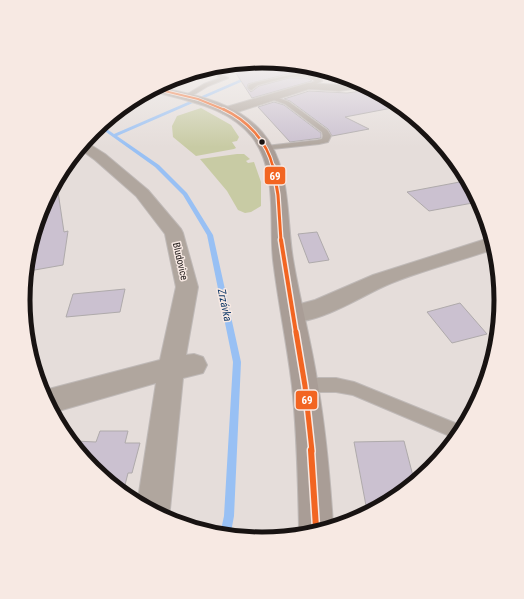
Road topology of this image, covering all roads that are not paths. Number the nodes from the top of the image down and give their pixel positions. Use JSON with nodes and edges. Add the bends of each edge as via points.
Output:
{"nodes":[{"id":1,"x":164,"y":91,"type":"edge"},
{"id":2,"x":201,"y":91,"type":"edge"},
{"id":3,"x":290,"y":91,"type":"edge"},
{"id":4,"x":194,"y":98,"type":"junction"},
{"id":5,"x":264,"y":98,"type":"junction"},
{"id":6,"x":227,"y":111,"type":"junction"},
{"id":7,"x":87,"y":148,"type":"edge"},
{"id":8,"x":266,"y":148,"type":"junction"},
{"id":9,"x":488,"y":245,"type":"edge"},
{"id":10,"x":293,"y":314,"type":"junction"},
{"id":11,"x":183,"y":366,"type":"junction"},
{"id":12,"x":305,"y":385,"type":"junction"},
{"id":13,"x":53,"y":400,"type":"edge"},
{"id":14,"x":454,"y":429,"type":"edge"},
{"id":15,"x":154,"y":505,"type":"edge"},
{"id":16,"x":316,"y":525,"type":"edge"}],
"edges":[{"from":1,"to":4,"type":"main road"},
{"from":2,"to":4,"type":"lane"},
{"from":3,"to":5,"type":"street"},
{"from":4,"to":6,"type":"main road"},
{"from":5,"to":6,"type":"street"},
{"from":5,"to":8,"type":"lane","via":[[287,103],[325,131],[327,136],[319,142]]},
{"from":6,"to":8,"type":"main road","via":[[251,128]]},
{"from":7,"to":11,"type":"street","name":"Bludovice","via":[[142,193],[174,233],[187,287]]},
{"from":8,"to":10,"type":"main road","via":[[276,182],[283,257]]},
{"from":9,"to":10,"type":"street","via":[[380,280],[320,308]]},
{"from":10,"to":12,"type":"main road"},
{"from":11,"to":13,"type":"street"},
{"from":11,"to":15,"type":"street","name":"Bludovice"},
{"from":12,"to":14,"type":"lane","via":[[336,385],[354,390]]},
{"from":12,"to":16,"type":"main road"}]}
